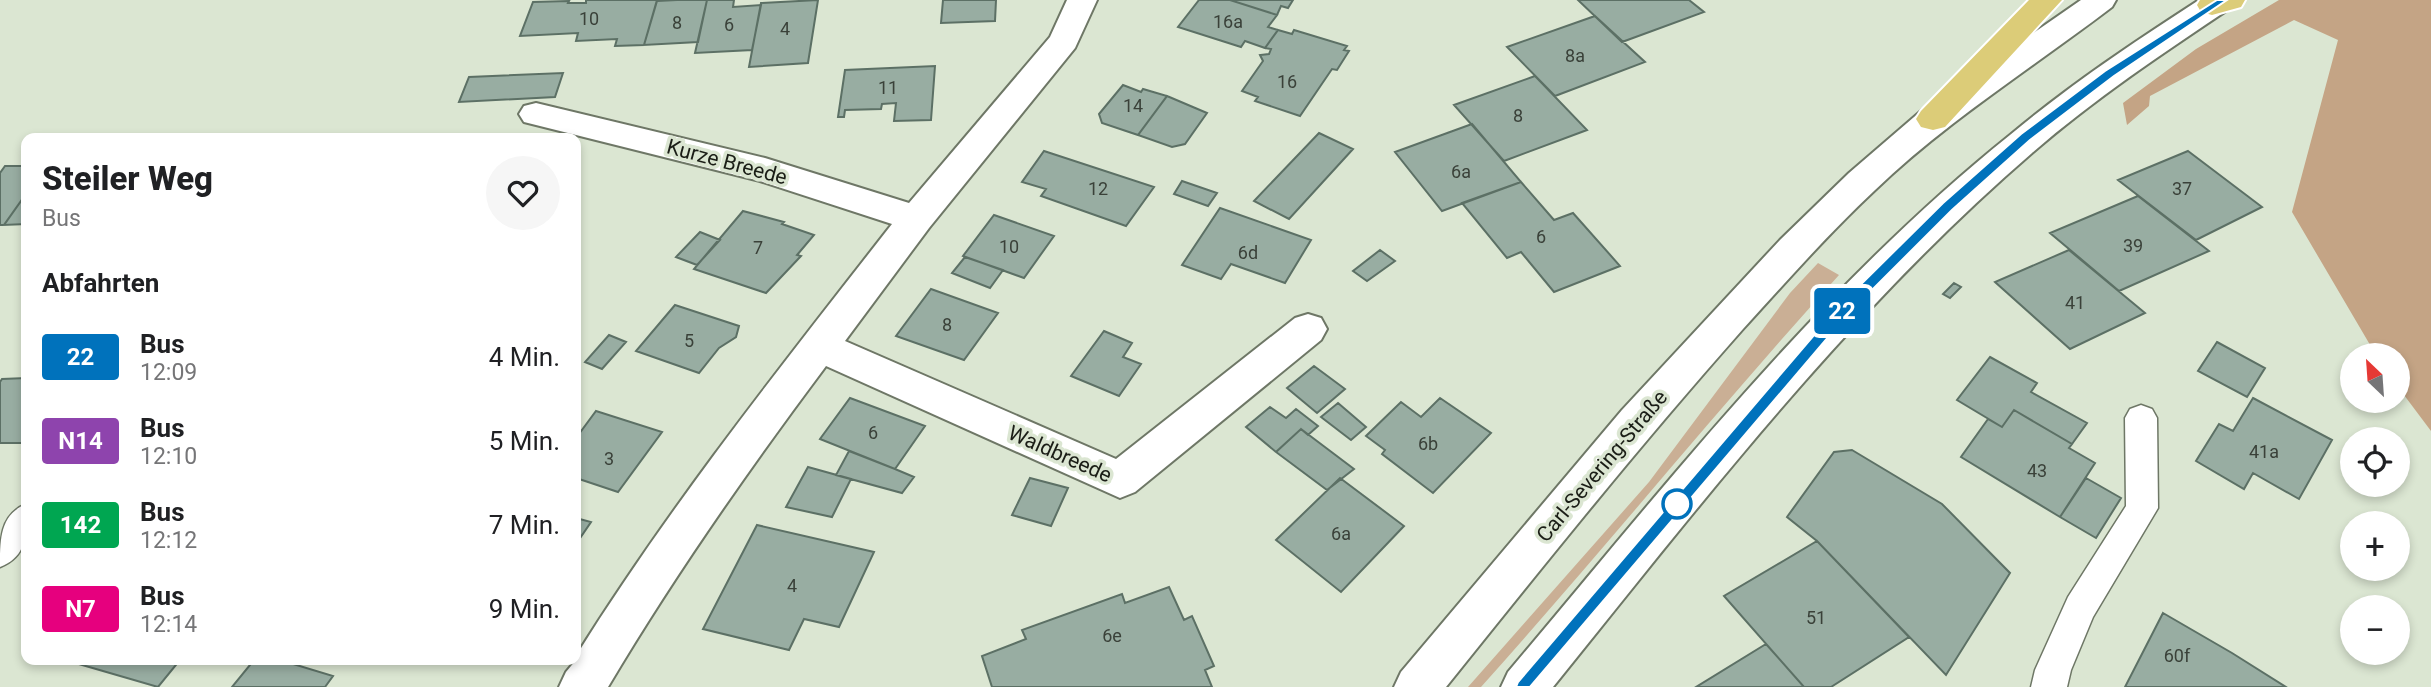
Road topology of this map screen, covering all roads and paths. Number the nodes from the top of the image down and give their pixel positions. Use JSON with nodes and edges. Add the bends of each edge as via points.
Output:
{"nodes":[{"id":1,"x":1082,"y":0,"type":"edge"},
{"id":2,"x":2047,"y":0,"type":"edge"},
{"id":3,"x":2101,"y":0,"type":"edge"},
{"id":4,"x":2221,"y":2,"type":"edge"},
{"id":5,"x":536,"y":114,"type":"dead end"},
{"id":6,"x":1933,"y":118,"type":"junction"},
{"id":7,"x":916,"y":219,"type":"junction"},
{"id":8,"x":1308,"y":329,"type":"dead end"},
{"id":9,"x":818,"y":346,"type":"junction"},
{"id":10,"x":2141,"y":418,"type":"dead end"},
{"id":11,"x":21,"y":525,"type":"edge"},
{"id":12,"x":0,"y":552,"type":"edge"},
{"id":13,"x":1419,"y":679,"type":"edge"},
{"id":14,"x":582,"y":687,"type":"edge"},
{"id":15,"x":1524,"y":687,"type":"edge"},
{"id":16,"x":2049,"y":687,"type":"edge"}],
"edges":[{"from":1,"to":7,"type":"main road","via":[[1064,41]]},
{"from":2,"to":6,"type":"highway"},
{"from":3,"to":6,"type":"main road","name":"Carl-Severing-Straße"},
{"from":4,"to":15,"type":"main road","via":[[2109,74],[2025,137],[1947,206],[1843,311]]},
{"from":5,"to":7,"type":"main road","name":"Kurze Breede","via":[[765,170]]},
{"from":6,"to":13,"type":"main road","name":"Carl-Severing-Straße","via":[[1793,250],[1636,422]]},
{"from":7,"to":9,"type":"main road"},
{"from":8,"to":9,"type":"main road","name":"Waldbreede","via":[[1120,480]]},
{"from":9,"to":14,"type":"main road","via":[[651,576]]},
{"from":10,"to":16,"type":"lane","via":[[2142,508],[2080,608]]},
{"from":11,"to":12,"type":"lane"}]}
